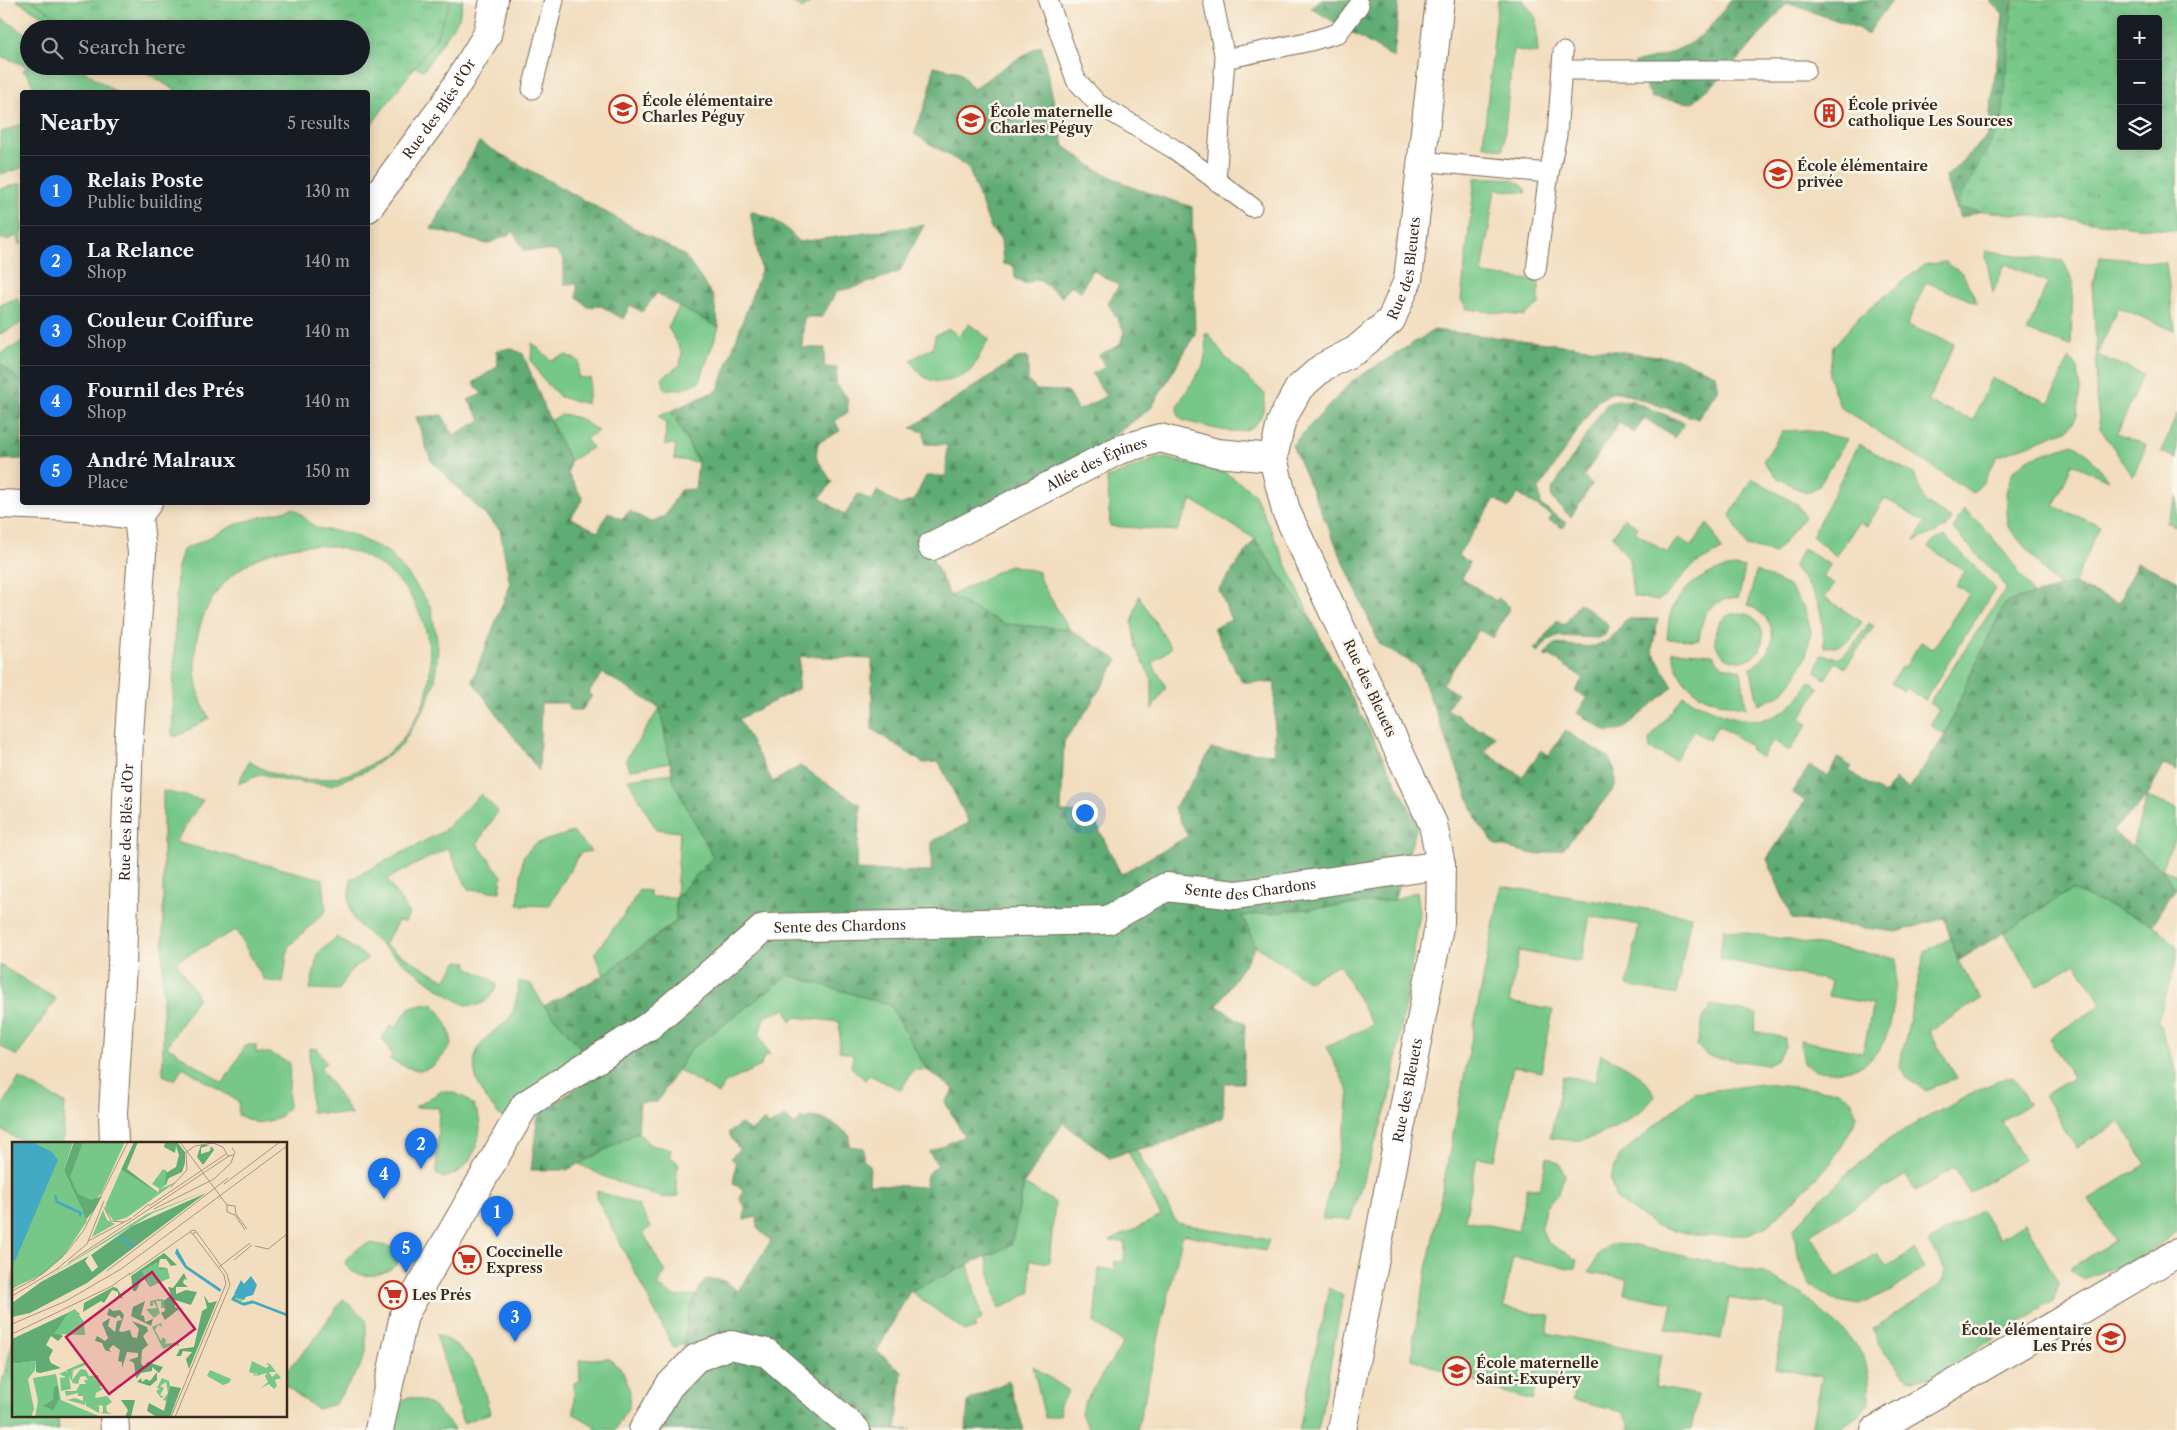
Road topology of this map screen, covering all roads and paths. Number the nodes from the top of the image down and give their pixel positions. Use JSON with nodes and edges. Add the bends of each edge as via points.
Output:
{"nodes":[{"id":1,"x":494,"y":0,"type":"edge"},
{"id":2,"x":554,"y":0,"type":"edge"},
{"id":3,"x":1048,"y":0,"type":"edge"},
{"id":4,"x":1213,"y":0,"type":"edge"},
{"id":5,"x":1440,"y":0,"type":"edge"},
{"id":6,"x":1359,"y":6,"type":"dead end"},
{"id":7,"x":1225,"y":59,"type":"junction"},
{"id":8,"x":1806,"y":70,"type":"dead end"},
{"id":9,"x":532,"y":89,"type":"dead end"},
{"id":10,"x":1420,"y":161,"type":"junction"},
{"id":11,"x":1549,"y":173,"type":"junction"},
{"id":12,"x":1216,"y":181,"type":"junction"},
{"id":13,"x":370,"y":205,"type":"edge"},
{"id":14,"x":1252,"y":207,"type":"dead end"},
{"id":15,"x":1536,"y":270,"type":"dead end"},
{"id":16,"x":1273,"y":458,"type":"junction"},
{"id":17,"x":0,"y":504,"type":"edge"},
{"id":18,"x":20,"y":505,"type":"edge"},
{"id":19,"x":25,"y":505,"type":"edge"},
{"id":20,"x":143,"y":509,"type":"edge"},
{"id":21,"x":932,"y":546,"type":"dead end"},
{"id":22,"x":1441,"y":865,"type":"junction"},
{"id":23,"x":114,"y":1142,"type":"edge"},
{"id":24,"x":2177,"y":1253,"type":"edge"},
{"id":25,"x":379,"y":1430,"type":"edge"},
{"id":26,"x":643,"y":1430,"type":"edge"},
{"id":27,"x":856,"y":1430,"type":"edge"},
{"id":28,"x":1342,"y":1430,"type":"edge"},
{"id":29,"x":1875,"y":1430,"type":"edge"}],
"edges":[{"from":1,"to":13,"type":"street","name":"Rue des Blés d'Or","via":[[487,36],[445,104]]},
{"from":2,"to":9,"type":"lane"},
{"from":3,"to":12,"type":"lane","via":[[1076,80],[1098,104],[1174,149]]},
{"from":4,"to":7,"type":"lane"},
{"from":5,"to":10,"type":"street","name":"Rue des Bleuets"},
{"from":6,"to":7,"type":"lane","via":[[1338,33]]},
{"from":7,"to":12,"type":"lane"},
{"from":8,"to":11,"type":"lane","via":[[1562,61],[1557,135]]},
{"from":10,"to":11,"type":"lane"},
{"from":10,"to":16,"type":"street","name":"Rue des Bleuets","via":[[1408,280],[1391,320],[1356,350],[1323,367],[1299,388],[1281,423]]},
{"from":11,"to":15,"type":"lane"},
{"from":12,"to":14,"type":"lane"},
{"from":16,"to":21,"type":"street","name":"Allée des Épines","via":[[1217,453],[1160,438],[1119,450]]},
{"from":16,"to":22,"type":"street","name":"Rue des Bleuets","via":[[1286,511],[1433,824]]},
{"from":17,"to":18,"type":"street"},
{"from":19,"to":20,"type":"street"},
{"from":20,"to":23,"type":"street","name":"Rue des Blés d'Or","via":[[129,734]]},
{"from":22,"to":25,"type":"street","name":"Sente des Chardons","via":[[1236,895],[1166,887],[1108,920],[764,928],[649,1026],[525,1106],[404,1315]]},
{"from":22,"to":28,"type":"street","name":"Rue des Bleuets","via":[[1440,922]]},
{"from":24,"to":29,"type":"street"},
{"from":26,"to":27,"type":"street","via":[[669,1386],[696,1358],[730,1345],[767,1353]]}]}
